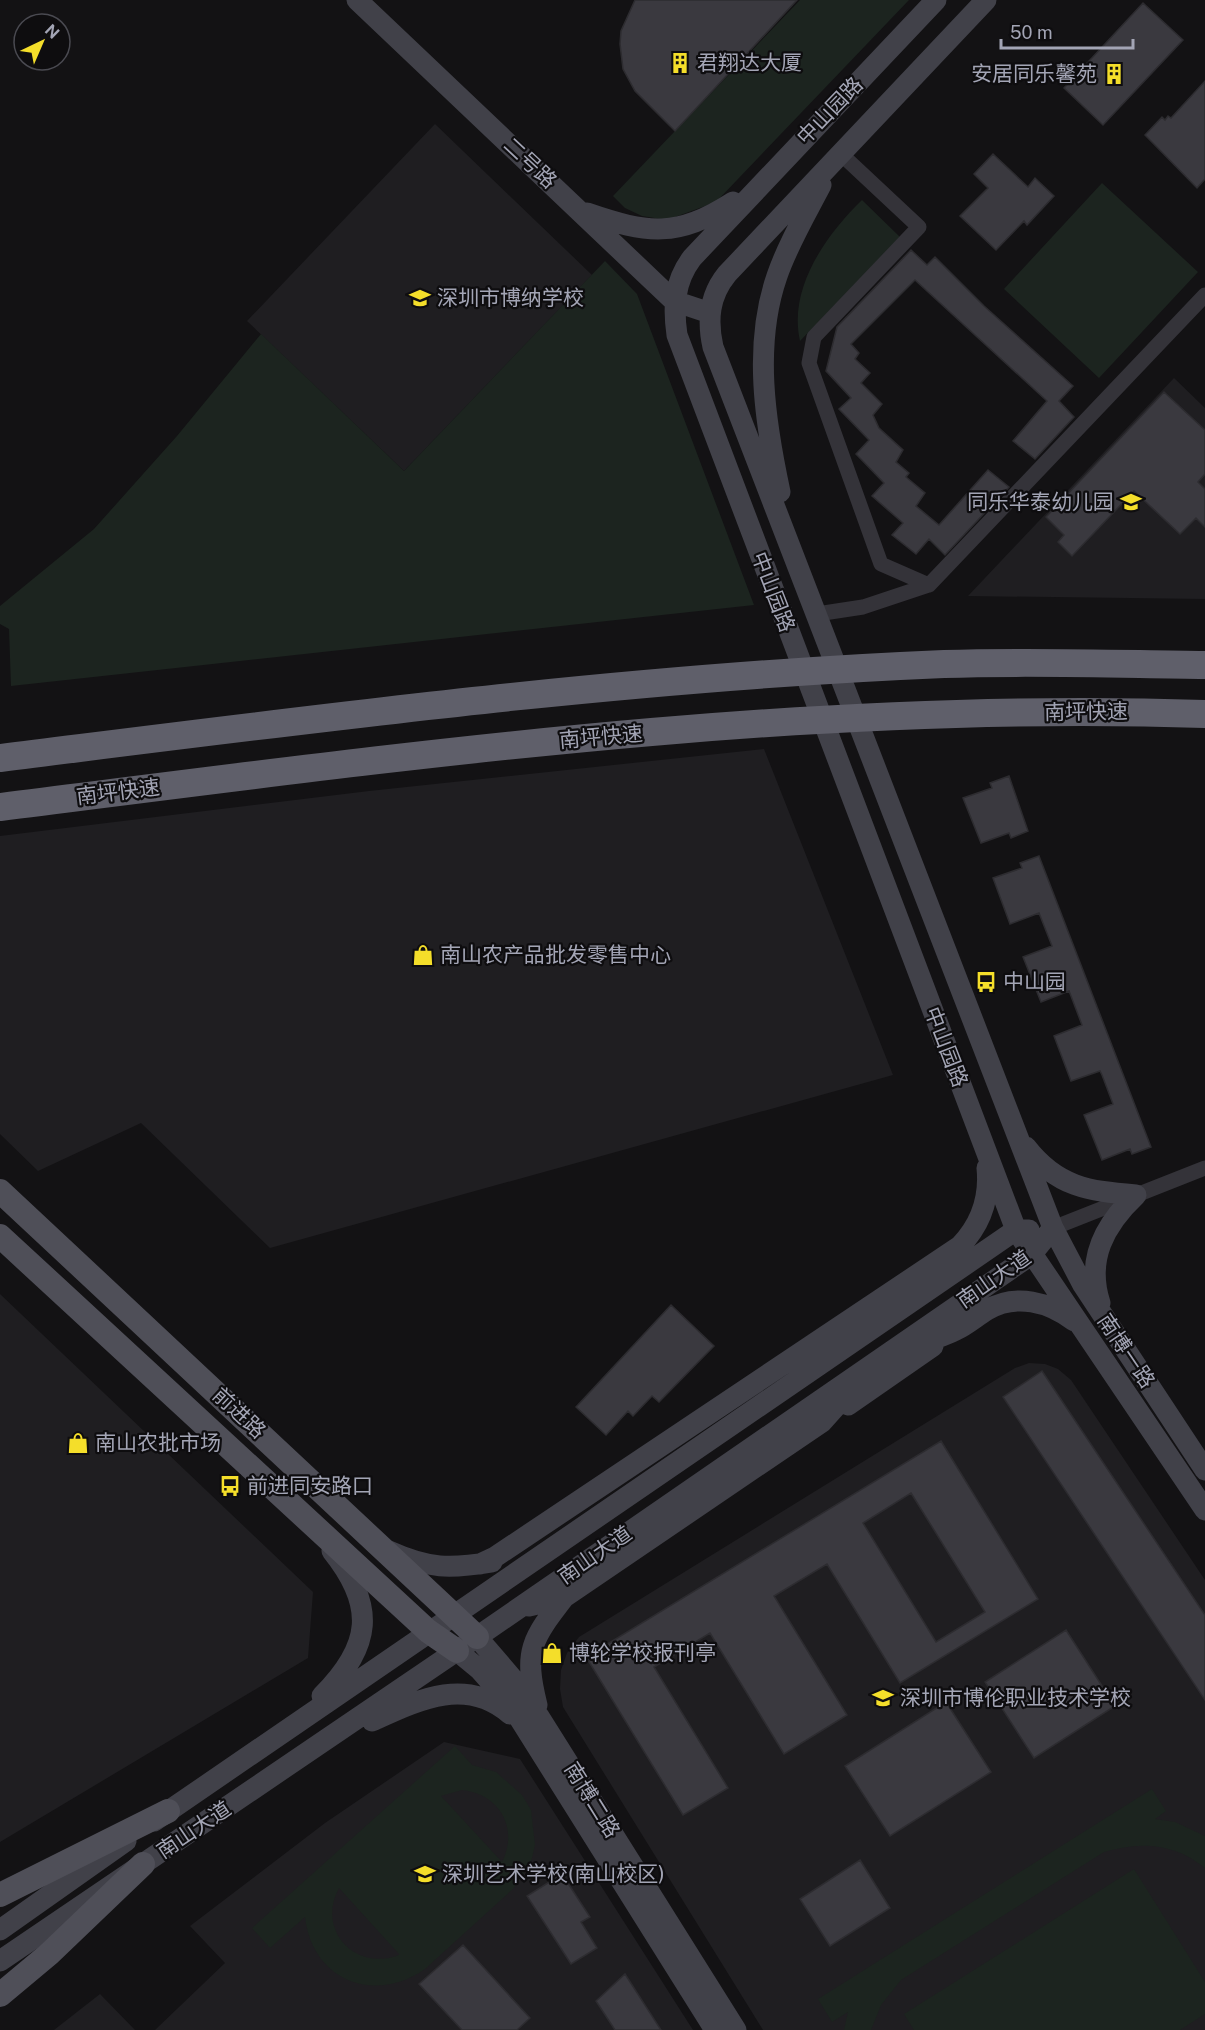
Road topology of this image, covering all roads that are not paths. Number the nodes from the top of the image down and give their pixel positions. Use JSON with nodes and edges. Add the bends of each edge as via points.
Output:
{"nodes":[{"id":1,"x":357,"y":0,"type":"edge"},
{"id":2,"x":936,"y":0,"type":"edge"},
{"id":3,"x":986,"y":0,"type":"edge"},
{"id":4,"x":836,"y":160,"type":"junction"},
{"id":5,"x":761,"y":184,"type":"junction"},
{"id":6,"x":579,"y":211,"type":"junction"},
{"id":7,"x":1205,"y":295,"type":"edge"},
{"id":8,"x":674,"y":301,"type":"junction"},
{"id":9,"x":710,"y":314,"type":"junction"},
{"id":10,"x":796,"y":560,"type":"junction"},
{"id":11,"x":929,"y":585,"type":"junction"},
{"id":12,"x":817,"y":614,"type":"junction"},
{"id":13,"x":1205,"y":666,"type":"edge"},
{"id":14,"x":1205,"y":714,"type":"edge"},
{"id":15,"x":0,"y":758,"type":"edge"},
{"id":16,"x":0,"y":807,"type":"edge"},
{"id":17,"x":1018,"y":1135,"type":"junction"},
{"id":18,"x":985,"y":1149,"type":"junction"},
{"id":19,"x":1205,"y":1168,"type":"edge"},
{"id":20,"x":0,"y":1191,"type":"edge"},
{"id":21,"x":1136,"y":1195,"type":"junction"},
{"id":22,"x":1053,"y":1228,"type":"junction"},
{"id":23,"x":1016,"y":1230,"type":"junction"},
{"id":24,"x":0,"y":1236,"type":"edge"},
{"id":25,"x":960,"y":1246,"type":"junction"},
{"id":26,"x":1031,"y":1255,"type":"junction"},
{"id":27,"x":870,"y":1306,"type":"junction"},
{"id":28,"x":1110,"y":1326,"type":"junction"},
{"id":29,"x":957,"y":1330,"type":"junction"},
{"id":30,"x":1094,"y":1344,"type":"junction"},
{"id":31,"x":831,"y":1356,"type":"junction"},
{"id":32,"x":881,"y":1356,"type":"junction"},
{"id":33,"x":758,"y":1382,"type":"junction"},
{"id":34,"x":822,"y":1422,"type":"junction"},
{"id":35,"x":1205,"y":1470,"type":"edge"},
{"id":36,"x":571,"y":1506,"type":"junction"},
{"id":37,"x":1205,"y":1510,"type":"edge"},
{"id":38,"x":305,"y":1518,"type":"junction"},
{"id":39,"x":386,"y":1550,"type":"junction"},
{"id":40,"x":543,"y":1553,"type":"junction"},
{"id":41,"x":597,"y":1554,"type":"junction"},
{"id":42,"x":480,"y":1564,"type":"junction"},
{"id":43,"x":563,"y":1598,"type":"junction"},
{"id":44,"x":519,"y":1608,"type":"junction"},
{"id":45,"x":454,"y":1613,"type":"junction"},
{"id":46,"x":428,"y":1631,"type":"junction"},
{"id":47,"x":477,"y":1637,"type":"junction"},
{"id":48,"x":457,"y":1651,"type":"junction"},
{"id":49,"x":293,"y":1724,"type":"junction"},
{"id":50,"x":533,"y":1724,"type":"junction"},
{"id":51,"x":317,"y":1746,"type":"junction"},
{"id":52,"x":168,"y":1811,"type":"junction"},
{"id":53,"x":143,"y":1864,"type":"junction"},
{"id":54,"x":0,"y":1895,"type":"edge"},
{"id":55,"x":2,"y":1928,"type":"edge"},
{"id":56,"x":8,"y":1955,"type":"edge"},
{"id":57,"x":0,"y":1995,"type":"edge"},
{"id":58,"x":715,"y":2030,"type":"edge"},
{"id":59,"x":736,"y":2030,"type":"edge"}],
"edges":[{"from":1,"to":6,"type":"main road","name":"二号路"},
{"from":2,"to":5,"type":"main road","name":"中山园路"},
{"from":3,"to":4,"type":"main road","name":"中山园路"},
{"from":4,"to":9,"type":"main road","name":"中山园路","via":[[727,274],[712,298]]},
{"from":4,"to":10,"type":"main road","via":[[778,274],[765,332],[768,420]]},
{"from":4,"to":11,"type":"street","via":[[919,227],[814,337],[809,363],[881,564]]},
{"from":5,"to":6,"type":"main road","via":[[706,219],[673,229],[630,225]]},
{"from":5,"to":8,"type":"main road","name":"中山园路","via":[[684,268]]},
{"from":6,"to":8,"type":"main road","name":"二号路"},
{"from":7,"to":11,"type":"street"},
{"from":8,"to":9,"type":"main road","name":"二号路"},
{"from":8,"to":18,"type":"main road","name":"中山园路","via":[[683,356]]},
{"from":9,"to":10,"type":"main road","name":"中山园路","via":[[713,347]]},
{"from":10,"to":12,"type":"main road","name":"中山园路"},
{"from":11,"to":12,"type":"street","via":[[863,607]]},
{"from":12,"to":17,"type":"main road","name":"中山园路"},
{"from":13,"to":15,"type":"highway","bridge":true,"via":[[946,664],[727,677],[451,704]]},
{"from":14,"to":16,"type":"highway","name":"南坪快速","bridge":true,"via":[[957,714],[729,726],[456,751]]},
{"from":17,"to":21,"type":"main road","via":[[1037,1160],[1071,1185]]},
{"from":17,"to":22,"type":"main road","name":"中山园路"},
{"from":18,"to":23,"type":"main road","name":"中山园路"},
{"from":18,"to":25,"type":"main road","via":[[988,1179],[981,1217]]},
{"from":19,"to":21,"type":"street"},
{"from":20,"to":39,"type":"main road","name":"前进路"},
{"from":21,"to":22,"type":"street"},
{"from":21,"to":28,"type":"main road","via":[[1111,1223],[1094,1261],[1094,1282]]},
{"from":22,"to":23,"type":"main road","name":"南山大道"},
{"from":22,"to":26,"type":"main road","name":"南山大道"},
{"from":22,"to":28,"type":"main road","name":"南博一路","via":[[1083,1286]]},
{"from":23,"to":25,"type":"main road"},
{"from":23,"to":26,"type":"main road","name":"中山园路"},
{"from":23,"to":31,"type":"main road","name":"南山大道"},
{"from":24,"to":38,"type":"main road","name":"前进路"},
{"from":25,"to":27,"type":"main road"},
{"from":26,"to":30,"type":"main road","name":"中山园路"},
{"from":26,"to":32,"type":"main road","name":"南山大道"},
{"from":27,"to":31,"type":"main road"},
{"from":27,"to":33,"type":"main road"},
{"from":28,"to":35,"type":"main road","name":"南博一路"},
{"from":29,"to":30,"type":"main road","via":[[989,1309],[1021,1300],[1056,1309],[1073,1320]]},
{"from":29,"to":32,"type":"main road"},
{"from":29,"to":34,"type":"main road"},
{"from":30,"to":37,"type":"main road"},
{"from":31,"to":33,"type":"main road"},
{"from":31,"to":40,"type":"main road","name":"南山大道"},
{"from":32,"to":34,"type":"main road"},
{"from":32,"to":41,"type":"main road","name":"南山大道"},
{"from":33,"to":36,"type":"main road"},
{"from":34,"to":43,"type":"main road"},
{"from":36,"to":40,"type":"main road"},
{"from":36,"to":42,"type":"main road"},
{"from":38,"to":46,"type":"main road","name":"前进路"},
{"from":38,"to":49,"type":"main road","via":[[346,1568],[364,1615],[363,1632],[344,1668]]},
{"from":39,"to":42,"type":"main road","via":[[429,1567]]},
{"from":39,"to":45,"type":"main road","name":"前进路"},
{"from":40,"to":42,"type":"main road"},
{"from":40,"to":45,"type":"main road","name":"南山大道"},
{"from":41,"to":43,"type":"main road"},
{"from":41,"to":44,"type":"main road","name":"南山大道"},
{"from":43,"to":44,"type":"main road"},
{"from":43,"to":50,"type":"main road","via":[[535,1638],[530,1655]]},
{"from":44,"to":47,"type":"main road","name":"南山大道"},
{"from":45,"to":46,"type":"main road","name":"南山大道"},
{"from":45,"to":47,"type":"main road","name":"前进路"},
{"from":46,"to":48,"type":"main road","name":"前进路"},
{"from":46,"to":49,"type":"main road","name":"南山大道"},
{"from":47,"to":48,"type":"main road","name":"南山大道"},
{"from":47,"to":50,"type":"main road","name":"南博二路","via":[[513,1679]]},
{"from":48,"to":50,"type":"main road","name":"南博二路"},
{"from":48,"to":51,"type":"main road","name":"南山大道"},
{"from":49,"to":52,"type":"main road","name":"南山大道"},
{"from":50,"to":51,"type":"main road","via":[[488,1699],[449,1692],[414,1701]]},
{"from":50,"to":58,"type":"main road","name":"南博二路"},
{"from":50,"to":59,"type":"main road","name":"南博二路"},
{"from":51,"to":53,"type":"main road","name":"南山大道"},
{"from":52,"to":54,"type":"main road"},
{"from":52,"to":55,"type":"main road","name":"南山大道"},
{"from":53,"to":56,"type":"main road","name":"南山大道"},
{"from":53,"to":57,"type":"main road"}]}
